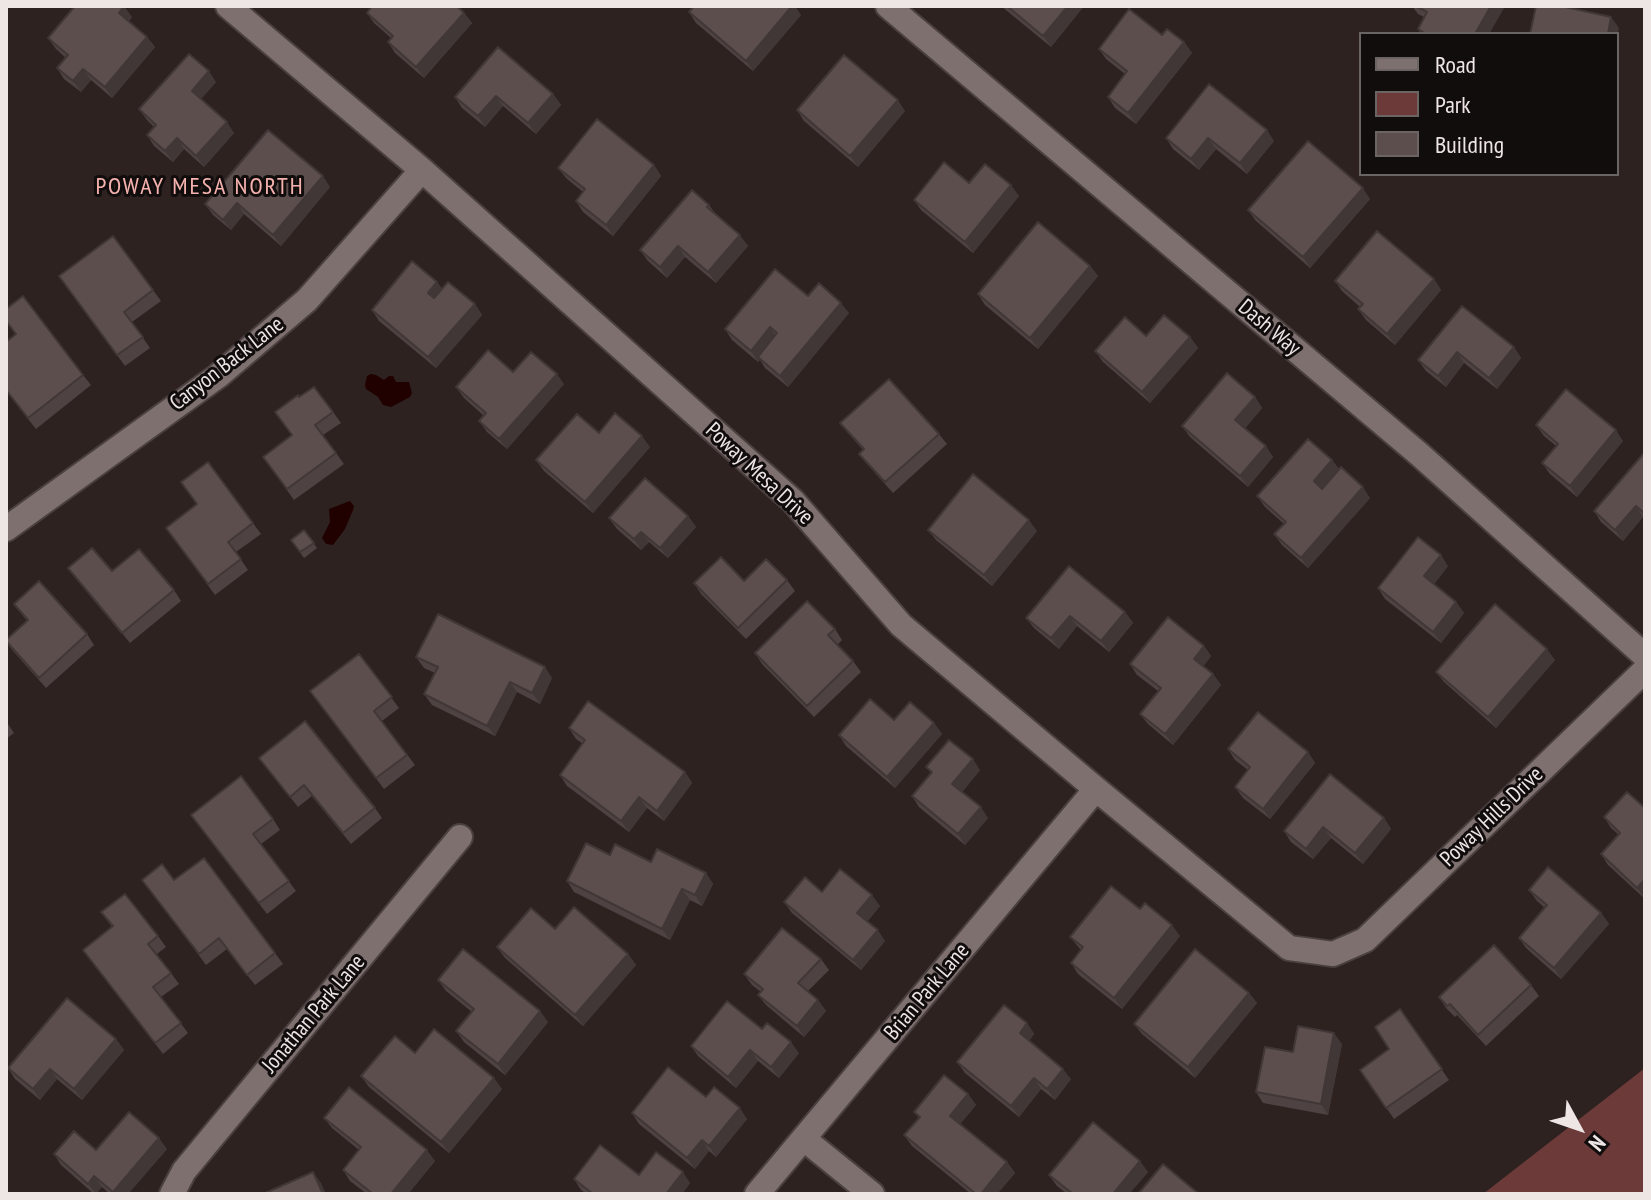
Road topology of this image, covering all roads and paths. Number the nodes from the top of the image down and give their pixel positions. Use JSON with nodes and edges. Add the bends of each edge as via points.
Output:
{"nodes":[{"id":1,"x":228,"y":6,"type":"edge"},
{"id":2,"x":888,"y":6,"type":"edge"},
{"id":3,"x":422,"y":170,"type":"junction"},
{"id":4,"x":6,"y":529,"type":"edge"},
{"id":5,"x":1645,"y":656,"type":"edge"},
{"id":6,"x":1645,"y":670,"type":"edge"},
{"id":7,"x":1096,"y":789,"type":"junction"},
{"id":8,"x":460,"y":837,"type":"dead end"},
{"id":9,"x":1333,"y":954,"type":"joint"},
{"id":10,"x":804,"y":1139,"type":"junction"},
{"id":11,"x":172,"y":1194,"type":"edge"},
{"id":12,"x":757,"y":1194,"type":"edge"},
{"id":13,"x":872,"y":1194,"type":"edge"}],
"edges":[{"from":1,"to":3,"type":"street","name":"Poway Mesa Drive"},
{"from":2,"to":5,"type":"street","name":"Dash Way","via":[[1419,454]]},
{"from":3,"to":4,"type":"street","name":"Canyon Back Lane","via":[[307,300],[218,376]]},
{"from":3,"to":7,"type":"street","name":"Poway Mesa Drive","via":[[793,501],[901,625]]},
{"from":6,"to":9,"type":"street","name":"Poway Hills Drive","via":[[1365,940]]},
{"from":7,"to":9,"type":"street","name":"Poway Mesa Drive","via":[[1289,948]]},
{"from":7,"to":10,"type":"street","name":"Brian Park Lane"},
{"from":8,"to":11,"type":"street","name":"Jonathan Park Lane","via":[[184,1171]]},
{"from":10,"to":12,"type":"street","name":"Brian Park Lane"},
{"from":10,"to":13,"type":"street"}]}
